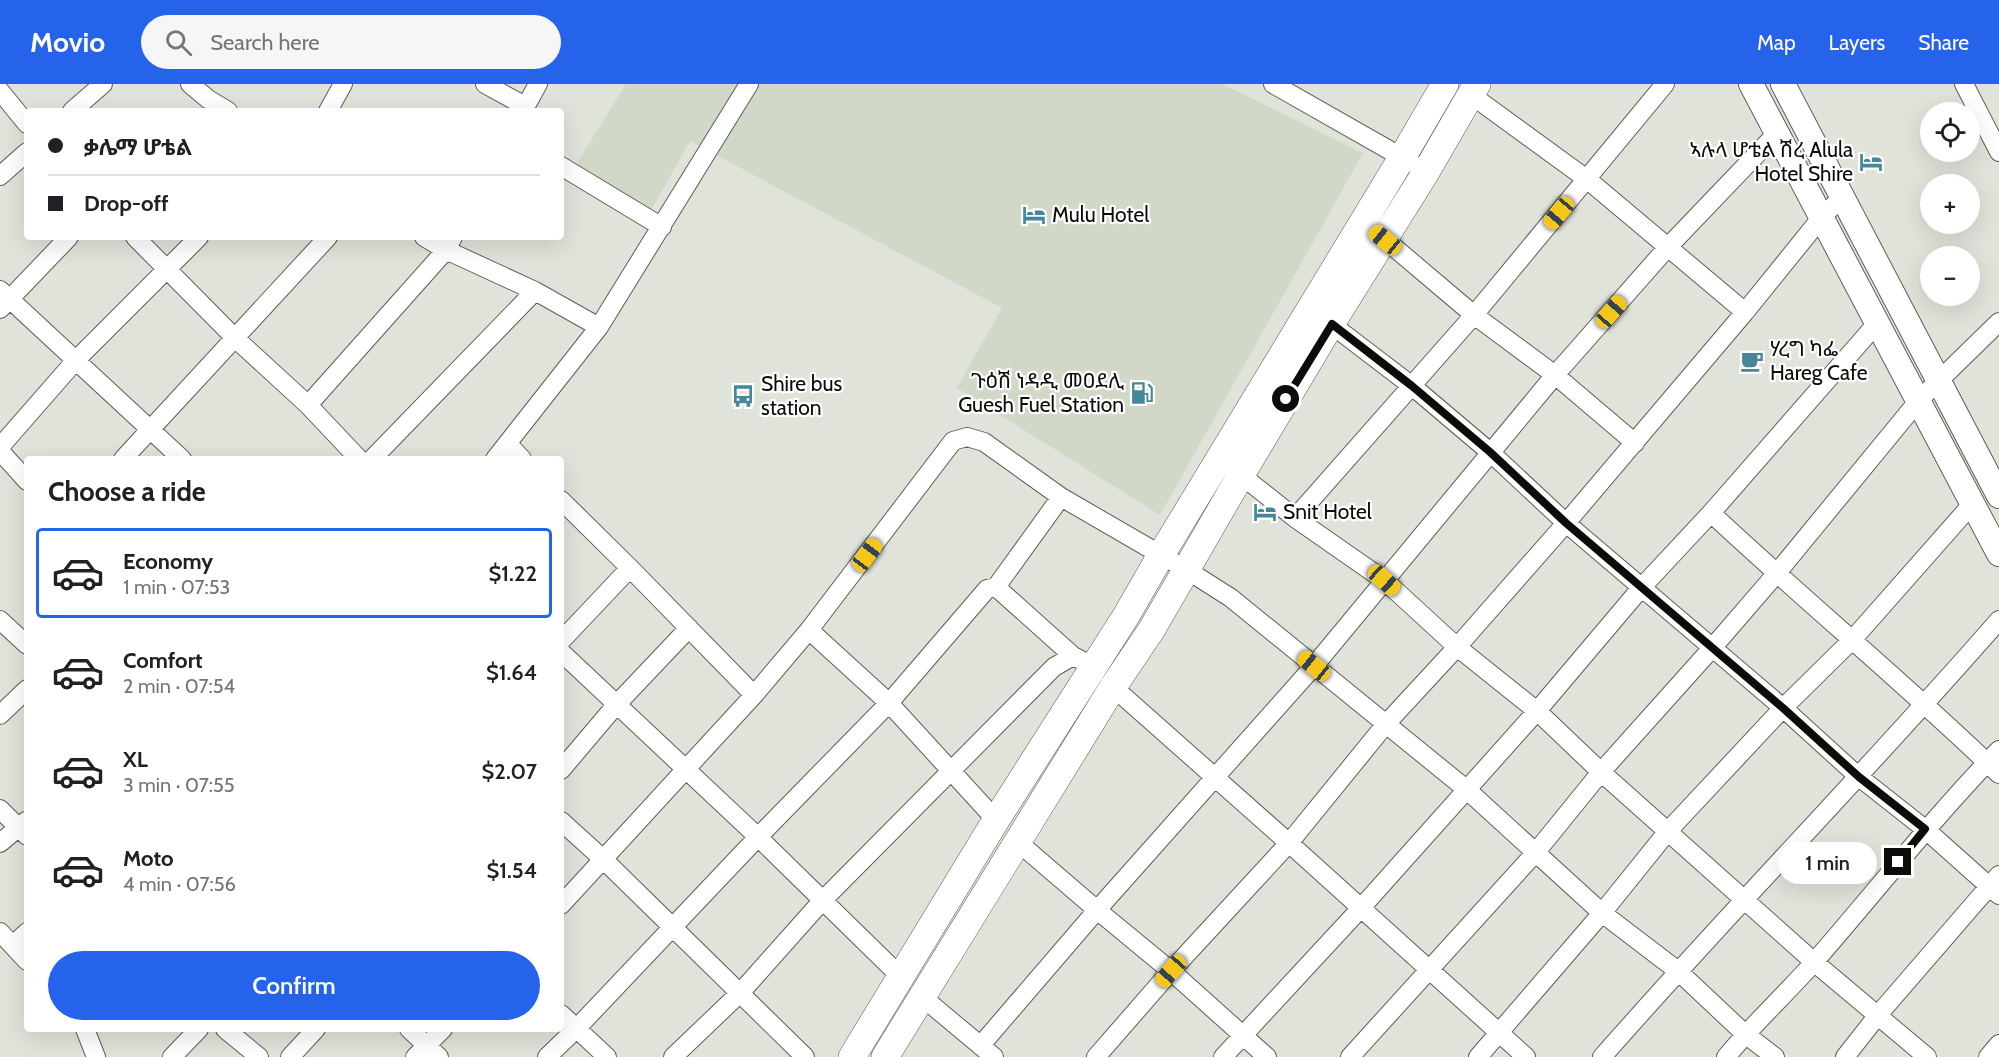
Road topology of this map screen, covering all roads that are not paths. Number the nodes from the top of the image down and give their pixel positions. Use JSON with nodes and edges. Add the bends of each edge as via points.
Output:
{"nodes":[{"id":1,"x":103,"y":84,"type":"edge"},
{"id":2,"x":190,"y":84,"type":"edge"},
{"id":3,"x":343,"y":84,"type":"edge"},
{"id":4,"x":485,"y":84,"type":"edge"},
{"id":5,"x":538,"y":84,"type":"edge"},
{"id":6,"x":749,"y":84,"type":"edge"},
{"id":7,"x":1274,"y":84,"type":"edge"},
{"id":8,"x":1444,"y":84,"type":"edge"},
{"id":9,"x":1665,"y":84,"type":"edge"},
{"id":10,"x":1751,"y":84,"type":"edge"},
{"id":11,"x":1783,"y":84,"type":"edge"},
{"id":12,"x":1964,"y":84,"type":"edge"},
{"id":13,"x":1473,"y":89,"type":"edge"},
{"id":14,"x":0,"y":91,"type":"edge"},
{"id":15,"x":202,"y":105,"type":"edge"},
{"id":16,"x":75,"y":108,"type":"edge"},
{"id":17,"x":330,"y":108,"type":"edge"},
{"id":18,"x":524,"y":108,"type":"edge"},
{"id":19,"x":24,"y":120,"type":"edge"},
{"id":20,"x":1777,"y":134,"type":"junction"},
{"id":21,"x":1999,"y":152,"type":"edge"},
{"id":22,"x":24,"y":155,"type":"edge"},
{"id":23,"x":1403,"y":156,"type":"junction"},
{"id":24,"x":564,"y":168,"type":"edge"},
{"id":25,"x":1426,"y":172,"type":"junction"},
{"id":26,"x":0,"y":176,"type":"edge"},
{"id":27,"x":1588,"y":180,"type":"junction"},
{"id":28,"x":1842,"y":196,"type":"junction"},
{"id":29,"x":1821,"y":218,"type":"junction"},
{"id":30,"x":1362,"y":222,"type":"junction"},
{"id":31,"x":662,"y":227,"type":"junction"},
{"id":32,"x":66,"y":240,"type":"edge"},
{"id":33,"x":138,"y":240,"type":"edge"},
{"id":34,"x":196,"y":240,"type":"edge"},
{"id":35,"x":325,"y":240,"type":"edge"},
{"id":36,"x":435,"y":240,"type":"edge"},
{"id":37,"x":1385,"y":240,"type":"junction"},
{"id":38,"x":450,"y":244,"type":"edge"},
{"id":39,"x":1667,"y":248,"type":"junction"},
{"id":40,"x":166,"y":269,"type":"junction"},
{"id":41,"x":535,"y":291,"type":"junction"},
{"id":42,"x":3,"y":299,"type":"edge"},
{"id":43,"x":1309,"y":309,"type":"junction"},
{"id":44,"x":1745,"y":312,"type":"junction"},
{"id":45,"x":1474,"y":315,"type":"junction"},
{"id":46,"x":1878,"y":322,"type":"junction"},
{"id":47,"x":1999,"y":322,"type":"edge"},
{"id":48,"x":1332,"y":324,"type":"junction"},
{"id":49,"x":599,"y":327,"type":"junction"},
{"id":50,"x":236,"y":339,"type":"junction"},
{"id":51,"x":76,"y":360,"type":"junction"},
{"id":52,"x":1556,"y":375,"type":"junction"},
{"id":53,"x":1939,"y":381,"type":"junction"},
{"id":54,"x":1412,"y":386,"type":"junction"},
{"id":55,"x":1919,"y":400,"type":"junction"},
{"id":56,"x":308,"y":405,"type":"junction"},
{"id":57,"x":151,"y":430,"type":"junction"},
{"id":58,"x":1635,"y":443,"type":"junction"},
{"id":59,"x":508,"y":444,"type":"junction"},
{"id":60,"x":0,"y":447,"type":"edge"},
{"id":61,"x":0,"y":452,"type":"edge"},
{"id":62,"x":1490,"y":452,"type":"junction"},
{"id":63,"x":126,"y":456,"type":"edge"},
{"id":64,"x":179,"y":456,"type":"edge"},
{"id":65,"x":357,"y":456,"type":"edge"},
{"id":66,"x":375,"y":456,"type":"edge"},
{"id":67,"x":498,"y":456,"type":"edge"},
{"id":68,"x":519,"y":456,"type":"edge"},
{"id":69,"x":1241,"y":475,"type":"junction"},
{"id":70,"x":24,"y":478,"type":"edge"},
{"id":71,"x":1201,"y":488,"type":"junction"},
{"id":72,"x":1999,"y":496,"type":"edge"},
{"id":73,"x":1061,"y":497,"type":"junction"},
{"id":74,"x":1226,"y":502,"type":"junction"},
{"id":75,"x":1973,"y":503,"type":"junction"},
{"id":76,"x":564,"y":509,"type":"edge"},
{"id":77,"x":1711,"y":513,"type":"junction"},
{"id":78,"x":1295,"y":518,"type":"junction"},
{"id":79,"x":1566,"y":523,"type":"junction"},
{"id":80,"x":1999,"y":554,"type":"edge"},
{"id":81,"x":1161,"y":555,"type":"junction"},
{"id":82,"x":630,"y":568,"type":"junction"},
{"id":83,"x":1187,"y":570,"type":"junction"},
{"id":84,"x":1776,"y":574,"type":"junction"},
{"id":85,"x":1384,"y":580,"type":"junction"},
{"id":86,"x":996,"y":586,"type":"junction"},
{"id":87,"x":1641,"y":588,"type":"junction"},
{"id":88,"x":0,"y":620,"type":"edge"},
{"id":89,"x":1999,"y":620,"type":"edge"},
{"id":90,"x":689,"y":628,"type":"junction"},
{"id":91,"x":809,"y":630,"type":"junction"},
{"id":92,"x":564,"y":638,"type":"edge"},
{"id":93,"x":1853,"y":639,"type":"junction"},
{"id":94,"x":24,"y":642,"type":"edge"},
{"id":95,"x":1457,"y":647,"type":"junction"},
{"id":96,"x":1713,"y":647,"type":"junction"},
{"id":97,"x":564,"y":655,"type":"edge"},
{"id":98,"x":1083,"y":661,"type":"junction"},
{"id":99,"x":1314,"y":666,"type":"junction"},
{"id":100,"x":1113,"y":687,"type":"junction"},
{"id":101,"x":24,"y":693,"type":"edge"},
{"id":102,"x":754,"y":695,"type":"junction"},
{"id":103,"x":889,"y":703,"type":"junction"},
{"id":104,"x":616,"y":705,"type":"junction"},
{"id":105,"x":1924,"y":706,"type":"junction"},
{"id":106,"x":1783,"y":708,"type":"junction"},
{"id":107,"x":1537,"y":711,"type":"junction"},
{"id":108,"x":0,"y":715,"type":"edge"},
{"id":109,"x":1385,"y":725,"type":"junction"},
{"id":110,"x":1995,"y":762,"type":"edge"},
{"id":111,"x":564,"y":766,"type":"edge"},
{"id":112,"x":951,"y":769,"type":"junction"},
{"id":113,"x":685,"y":770,"type":"junction"},
{"id":114,"x":1601,"y":771,"type":"junction"},
{"id":115,"x":1859,"y":777,"type":"junction"},
{"id":116,"x":1215,"y":778,"type":"junction"},
{"id":117,"x":1466,"y":789,"type":"junction"},
{"id":118,"x":0,"y":809,"type":"edge"},
{"id":119,"x":996,"y":820,"type":"junction"},
{"id":120,"x":564,"y":824,"type":"edge"},
{"id":121,"x":24,"y":828,"type":"edge"},
{"id":122,"x":1925,"y":829,"type":"junction"},
{"id":123,"x":1668,"y":831,"type":"junction"},
{"id":124,"x":758,"y":837,"type":"junction"},
{"id":125,"x":1018,"y":842,"type":"junction"},
{"id":126,"x":0,"y":843,"type":"edge"},
{"id":127,"x":1289,"y":843,"type":"junction"},
{"id":128,"x":1536,"y":852,"type":"junction"},
{"id":129,"x":604,"y":860,"type":"junction"},
{"id":130,"x":1996,"y":885,"type":"edge"},
{"id":131,"x":1744,"y":899,"type":"junction"},
{"id":132,"x":822,"y":901,"type":"junction"},
{"id":133,"x":564,"y":902,"type":"edge"},
{"id":134,"x":1360,"y":909,"type":"junction"},
{"id":135,"x":1097,"y":910,"type":"junction"},
{"id":136,"x":1602,"y":913,"type":"junction"},
{"id":137,"x":672,"y":927,"type":"junction"},
{"id":138,"x":24,"y":933,"type":"edge"},
{"id":139,"x":6,"y":939,"type":"edge"},
{"id":140,"x":24,"y":958,"type":"edge"},
{"id":141,"x":1814,"y":962,"type":"junction"},
{"id":142,"x":1429,"y":970,"type":"junction"},
{"id":143,"x":1171,"y":971,"type":"junction"},
{"id":144,"x":1678,"y":971,"type":"junction"},
{"id":145,"x":900,"y":975,"type":"junction"},
{"id":146,"x":741,"y":992,"type":"junction"},
{"id":147,"x":921,"y":996,"type":"junction"},
{"id":148,"x":1878,"y":1014,"type":"junction"},
{"id":149,"x":564,"y":1017,"type":"edge"},
{"id":150,"x":576,"y":1029,"type":"junction"},
{"id":151,"x":86,"y":1032,"type":"edge"},
{"id":152,"x":196,"y":1032,"type":"edge"},
{"id":153,"x":229,"y":1032,"type":"edge"},
{"id":154,"x":313,"y":1032,"type":"edge"},
{"id":155,"x":411,"y":1032,"type":"edge"},
{"id":156,"x":441,"y":1032,"type":"edge"},
{"id":157,"x":1499,"y":1032,"type":"junction"},
{"id":158,"x":1243,"y":1034,"type":"junction"},
{"id":159,"x":1745,"y":1034,"type":"junction"},
{"id":160,"x":1999,"y":1044,"type":"edge"},
{"id":161,"x":987,"y":1051,"type":"edge"},
{"id":162,"x":427,"y":1053,"type":"edge"},
{"id":163,"x":800,"y":1055,"type":"edge"},
{"id":164,"x":96,"y":1057,"type":"edge"},
{"id":165,"x":172,"y":1057,"type":"edge"},
{"id":166,"x":259,"y":1057,"type":"edge"},
{"id":167,"x":290,"y":1057,"type":"edge"},
{"id":168,"x":547,"y":1057,"type":"edge"},
{"id":169,"x":607,"y":1057,"type":"edge"},
{"id":170,"x":673,"y":1057,"type":"edge"},
{"id":171,"x":852,"y":1057,"type":"edge"},
{"id":172,"x":885,"y":1057,"type":"edge"},
{"id":173,"x":1096,"y":1057,"type":"edge"},
{"id":174,"x":1223,"y":1057,"type":"edge"},
{"id":175,"x":1267,"y":1057,"type":"edge"},
{"id":176,"x":1350,"y":1057,"type":"edge"},
{"id":177,"x":1478,"y":1057,"type":"edge"},
{"id":178,"x":1526,"y":1057,"type":"edge"},
{"id":179,"x":1602,"y":1057,"type":"edge"},
{"id":180,"x":1726,"y":1057,"type":"edge"},
{"id":181,"x":1775,"y":1057,"type":"edge"},
{"id":182,"x":1845,"y":1057,"type":"edge"},
{"id":183,"x":1927,"y":1057,"type":"edge"},
{"id":184,"x":1988,"y":1057,"type":"edge"}],
"edges":[{"from":1,"to":16,"type":"street"},
{"from":2,"to":15,"type":"street"},
{"from":3,"to":17,"type":"street"},
{"from":4,"to":18,"type":"street"},
{"from":5,"to":18,"type":"street"},
{"from":6,"to":31,"type":"street"},
{"from":7,"to":23,"type":"street"},
{"from":8,"to":23,"type":"highway"},
{"from":9,"to":27,"type":"street"},
{"from":10,"to":20,"type":"main road"},
{"from":11,"to":28,"type":"main road"},
{"from":12,"to":21,"type":"street"},
{"from":13,"to":25,"type":"highway"},
{"from":13,"to":27,"type":"street"},
{"from":14,"to":19,"type":"street"},
{"from":20,"to":29,"type":"main road"},
{"from":20,"to":39,"type":"street"},
{"from":22,"to":26,"type":"street"},
{"from":23,"to":25,"type":"street"},
{"from":23,"to":30,"type":"highway"},
{"from":24,"to":31,"type":"street"},
{"from":25,"to":37,"type":"highway"},
{"from":27,"to":39,"type":"street"},
{"from":27,"to":45,"type":"street"},
{"from":28,"to":29,"type":"street"},
{"from":28,"to":53,"type":"main road"},
{"from":29,"to":44,"type":"street"},
{"from":29,"to":46,"type":"main road"},
{"from":30,"to":37,"type":"street"},
{"from":30,"to":43,"type":"highway"},
{"from":31,"to":49,"type":"street"},
{"from":32,"to":42,"type":"street"},
{"from":33,"to":40,"type":"street"},
{"from":34,"to":40,"type":"street"},
{"from":35,"to":50,"type":"street"},
{"from":36,"to":38,"type":"street"},
{"from":37,"to":45,"type":"street"},
{"from":37,"to":48,"type":"highway"},
{"from":38,"to":41,"type":"street"},
{"from":38,"to":56,"type":"street"},
{"from":39,"to":44,"type":"street"},
{"from":39,"to":52,"type":"street"},
{"from":40,"to":50,"type":"street"},
{"from":40,"to":51,"type":"street"},
{"from":41,"to":49,"type":"street"},
{"from":41,"to":66,"type":"street"},
{"from":42,"to":51,"type":"street"},
{"from":43,"to":48,"type":"street"},
{"from":43,"to":71,"type":"highway"},
{"from":44,"to":58,"type":"street"},
{"from":45,"to":52,"type":"street"},
{"from":45,"to":54,"type":"street"},
{"from":46,"to":55,"type":"main road"},
{"from":46,"to":77,"type":"street"},
{"from":47,"to":53,"type":"street"},
{"from":48,"to":54,"type":"street"},
{"from":48,"to":69,"type":"highway"},
{"from":49,"to":59,"type":"street"},
{"from":50,"to":56,"type":"street"},
{"from":50,"to":57,"type":"street"},
{"from":51,"to":57,"type":"street"},
{"from":51,"to":60,"type":"street"},
{"from":52,"to":58,"type":"street"},
{"from":52,"to":62,"type":"street"},
{"from":53,"to":55,"type":"street"},
{"from":53,"to":72,"type":"main road"},
{"from":54,"to":62,"type":"street"},
{"from":54,"to":78,"type":"street"},
{"from":55,"to":75,"type":"main road"},
{"from":55,"to":84,"type":"street"},
{"from":56,"to":65,"type":"street"},
{"from":57,"to":63,"type":"street"},
{"from":57,"to":64,"type":"street"},
{"from":58,"to":79,"type":"street"},
{"from":59,"to":67,"type":"street"},
{"from":59,"to":68,"type":"street"},
{"from":61,"to":70,"type":"street"},
{"from":62,"to":79,"type":"street"},
{"from":62,"to":85,"type":"street"},
{"from":69,"to":74,"type":"highway"},
{"from":69,"to":78,"type":"street"},
{"from":71,"to":74,"type":"highway"},
{"from":71,"to":81,"type":"highway"},
{"from":73,"to":81,"type":"street"},
{"from":73,"to":86,"type":"street"},
{"from":73,"to":91,"type":"street","via":[[984,442],[967,437],[953,441]]},
{"from":74,"to":83,"type":"highway"},
{"from":75,"to":80,"type":"main road"},
{"from":75,"to":93,"type":"street"},
{"from":76,"to":82,"type":"street"},
{"from":77,"to":84,"type":"street"},
{"from":77,"to":87,"type":"street"},
{"from":78,"to":85,"type":"street"},
{"from":79,"to":87,"type":"street"},
{"from":79,"to":95,"type":"street"},
{"from":81,"to":83,"type":"street"},
{"from":81,"to":98,"type":"highway","via":[[1126,616]]},
{"from":82,"to":90,"type":"street"},
{"from":82,"to":92,"type":"street"},
{"from":83,"to":99,"type":"street","via":[[1231,598]]},
{"from":83,"to":100,"type":"highway"},
{"from":84,"to":93,"type":"street"},
{"from":84,"to":96,"type":"street"},
{"from":85,"to":95,"type":"street"},
{"from":85,"to":99,"type":"street"},
{"from":86,"to":98,"type":"street"},
{"from":86,"to":103,"type":"street","via":[[987,589]]},
{"from":87,"to":96,"type":"street"},
{"from":87,"to":107,"type":"street"},
{"from":88,"to":94,"type":"street"},
{"from":89,"to":105,"type":"street"},
{"from":90,"to":102,"type":"street"},
{"from":90,"to":104,"type":"street"},
{"from":91,"to":102,"type":"street"},
{"from":91,"to":103,"type":"street"},
{"from":93,"to":105,"type":"street"},
{"from":93,"to":106,"type":"street"},
{"from":95,"to":107,"type":"street"},
{"from":95,"to":109,"type":"street"},
{"from":96,"to":106,"type":"street"},
{"from":96,"to":114,"type":"street"},
{"from":97,"to":104,"type":"street"},
{"from":98,"to":112,"type":"street","via":[[1054,667]]},
{"from":98,"to":119,"type":"highway"},
{"from":99,"to":109,"type":"street"},
{"from":99,"to":116,"type":"street"},
{"from":100,"to":116,"type":"street"},
{"from":100,"to":125,"type":"highway"},
{"from":101,"to":108,"type":"street"},
{"from":102,"to":113,"type":"street"},
{"from":103,"to":112,"type":"street"},
{"from":103,"to":124,"type":"street"},
{"from":104,"to":111,"type":"street"},
{"from":104,"to":113,"type":"street"},
{"from":105,"to":110,"type":"street"},
{"from":105,"to":115,"type":"street"},
{"from":106,"to":115,"type":"street"},
{"from":106,"to":123,"type":"street"},
{"from":107,"to":114,"type":"street"},
{"from":107,"to":117,"type":"street"},
{"from":109,"to":117,"type":"street"},
{"from":109,"to":127,"type":"street"},
{"from":110,"to":122,"type":"street"},
{"from":112,"to":119,"type":"street"},
{"from":112,"to":132,"type":"street"},
{"from":113,"to":124,"type":"street"},
{"from":113,"to":129,"type":"street"},
{"from":114,"to":123,"type":"street"},
{"from":114,"to":128,"type":"street"},
{"from":115,"to":122,"type":"street"},
{"from":115,"to":131,"type":"street"},
{"from":116,"to":127,"type":"street"},
{"from":116,"to":135,"type":"street"},
{"from":117,"to":128,"type":"street"},
{"from":117,"to":134,"type":"street"},
{"from":118,"to":121,"type":"street"},
{"from":119,"to":145,"type":"highway"},
{"from":120,"to":129,"type":"street"},
{"from":121,"to":126,"type":"street"},
{"from":122,"to":130,"type":"street"},
{"from":122,"to":141,"type":"street"},
{"from":123,"to":131,"type":"street"},
{"from":123,"to":136,"type":"street"},
{"from":124,"to":132,"type":"street"},
{"from":124,"to":137,"type":"street"},
{"from":125,"to":135,"type":"street"},
{"from":125,"to":147,"type":"highway"},
{"from":127,"to":134,"type":"street"},
{"from":127,"to":143,"type":"street"},
{"from":128,"to":136,"type":"street"},
{"from":128,"to":142,"type":"street"},
{"from":129,"to":133,"type":"street"},
{"from":129,"to":137,"type":"street"},
{"from":130,"to":148,"type":"street"},
{"from":131,"to":141,"type":"street"},
{"from":131,"to":144,"type":"street"},
{"from":132,"to":145,"type":"street"},
{"from":132,"to":146,"type":"street"},
{"from":134,"to":142,"type":"street"},
{"from":134,"to":158,"type":"street"},
{"from":135,"to":143,"type":"street"},
{"from":135,"to":161,"type":"street"},
{"from":136,"to":144,"type":"street"},
{"from":136,"to":157,"type":"street"},
{"from":137,"to":146,"type":"street"},
{"from":137,"to":150,"type":"street"},
{"from":138,"to":139,"type":"street"},
{"from":139,"to":140,"type":"street"},
{"from":141,"to":148,"type":"street"},
{"from":141,"to":159,"type":"street"},
{"from":142,"to":157,"type":"street"},
{"from":142,"to":176,"type":"street"},
{"from":143,"to":158,"type":"street"},
{"from":143,"to":173,"type":"street"},
{"from":144,"to":159,"type":"street"},
{"from":144,"to":179,"type":"street"},
{"from":145,"to":171,"type":"highway"},
{"from":146,"to":163,"type":"street"},
{"from":146,"to":170,"type":"street"},
{"from":147,"to":161,"type":"street"},
{"from":147,"to":172,"type":"highway"},
{"from":148,"to":182,"type":"street"},
{"from":148,"to":183,"type":"street"},
{"from":149,"to":150,"type":"street"},
{"from":150,"to":168,"type":"street"},
{"from":150,"to":169,"type":"street"},
{"from":151,"to":164,"type":"street"},
{"from":152,"to":165,"type":"street"},
{"from":153,"to":166,"type":"street"},
{"from":154,"to":167,"type":"street"},
{"from":155,"to":162,"type":"street"},
{"from":156,"to":162,"type":"street"},
{"from":157,"to":177,"type":"street"},
{"from":157,"to":178,"type":"street"},
{"from":158,"to":174,"type":"street"},
{"from":158,"to":175,"type":"street"},
{"from":159,"to":180,"type":"street"},
{"from":159,"to":181,"type":"street"},
{"from":160,"to":184,"type":"street"}]}
